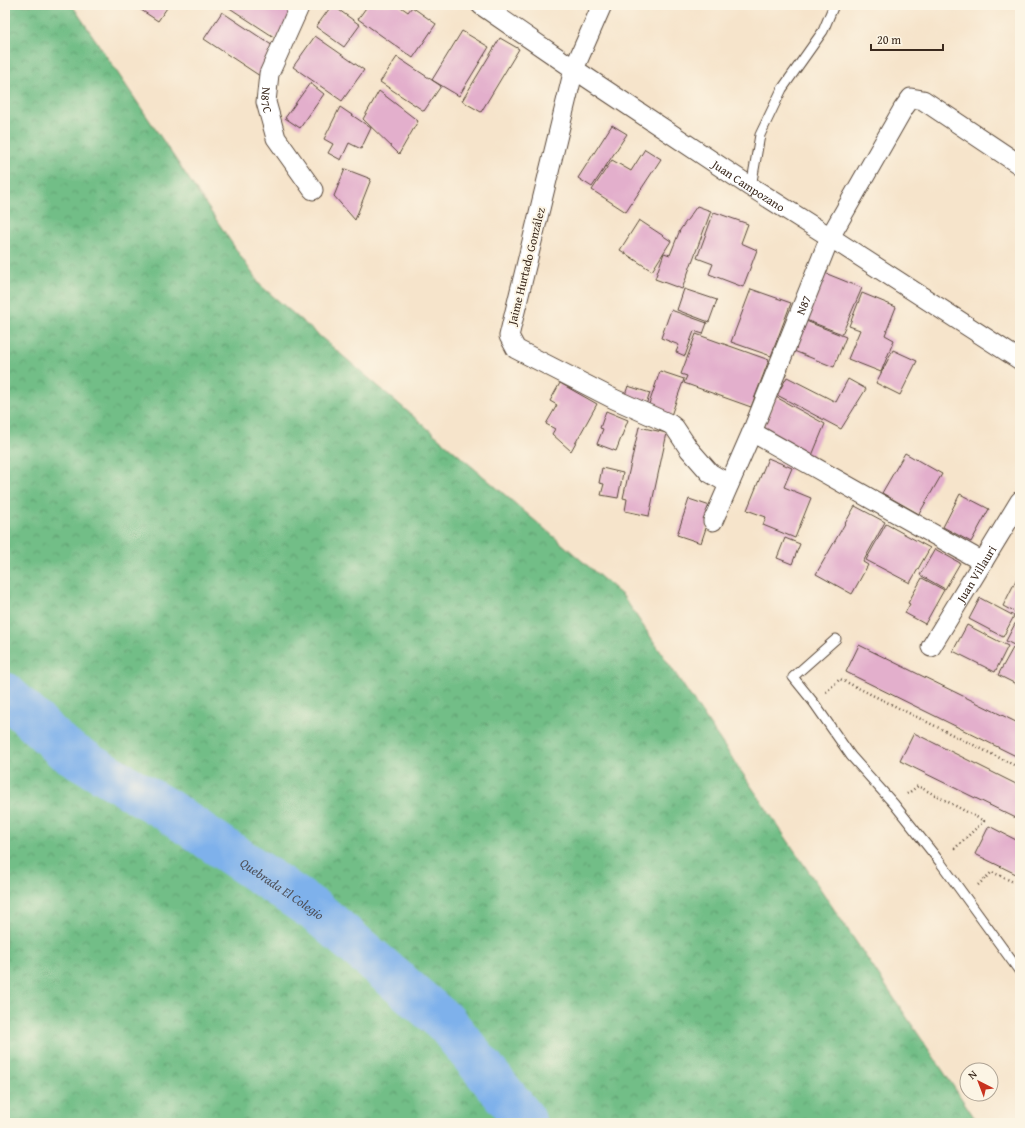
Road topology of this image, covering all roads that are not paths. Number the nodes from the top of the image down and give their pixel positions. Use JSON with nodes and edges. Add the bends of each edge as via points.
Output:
{"nodes":[{"id":1,"x":300,"y":5,"type":"edge"},
{"id":2,"x":481,"y":5,"type":"edge"},
{"id":3,"x":602,"y":5,"type":"edge"},
{"id":4,"x":834,"y":5,"type":"edge"},
{"id":5,"x":574,"y":69,"type":"junction"},
{"id":6,"x":1020,"y":164,"type":"edge"},
{"id":7,"x":751,"y":187,"type":"junction"},
{"id":8,"x":313,"y":190,"type":"dead end"},
{"id":9,"x":830,"y":237,"type":"junction"},
{"id":10,"x":1020,"y":360,"type":"edge"},
{"id":11,"x":752,"y":432,"type":"junction"},
{"id":12,"x":729,"y":484,"type":"junction"},
{"id":13,"x":1020,"y":501,"type":"edge"},
{"id":14,"x":713,"y":521,"type":"dead end"},
{"id":15,"x":983,"y":562,"type":"junction"},
{"id":16,"x":836,"y":639,"type":"dead end"},
{"id":17,"x":931,"y":647,"type":"dead end"},
{"id":18,"x":1020,"y":972,"type":"edge"}],
"edges":[{"from":1,"to":8,"type":"street","name":"N87C","via":[[269,74],[266,102],[276,138]]},
{"from":2,"to":5,"type":"street","name":"Juan Campozano"},
{"from":3,"to":5,"type":"street","name":"Jaime Hurtado González"},
{"from":4,"to":7,"type":"lane","via":[[822,31],[782,89],[760,135]]},
{"from":5,"to":7,"type":"street","name":"Juan Campozano"},
{"from":5,"to":12,"type":"street","name":"Jaime Hurtado González","via":[[509,336],[516,349],[614,399],[670,424],[710,473]]},
{"from":6,"to":9,"type":"street","name":"N87","via":[[923,100],[911,98]]},
{"from":7,"to":9,"type":"street","name":"Juan Campozano"},
{"from":9,"to":10,"type":"street","name":"Juan Campozano"},
{"from":9,"to":11,"type":"street","name":"N87"},
{"from":11,"to":12,"type":"street","name":"N87"},
{"from":11,"to":15,"type":"street"},
{"from":12,"to":14,"type":"street","name":"N87"},
{"from":13,"to":15,"type":"street","name":"Juan Villauri"},
{"from":15,"to":17,"type":"street","name":"Juan Villauri"},
{"from":16,"to":18,"type":"lane","via":[[793,677],[851,756],[894,804],[940,862]]}]}
